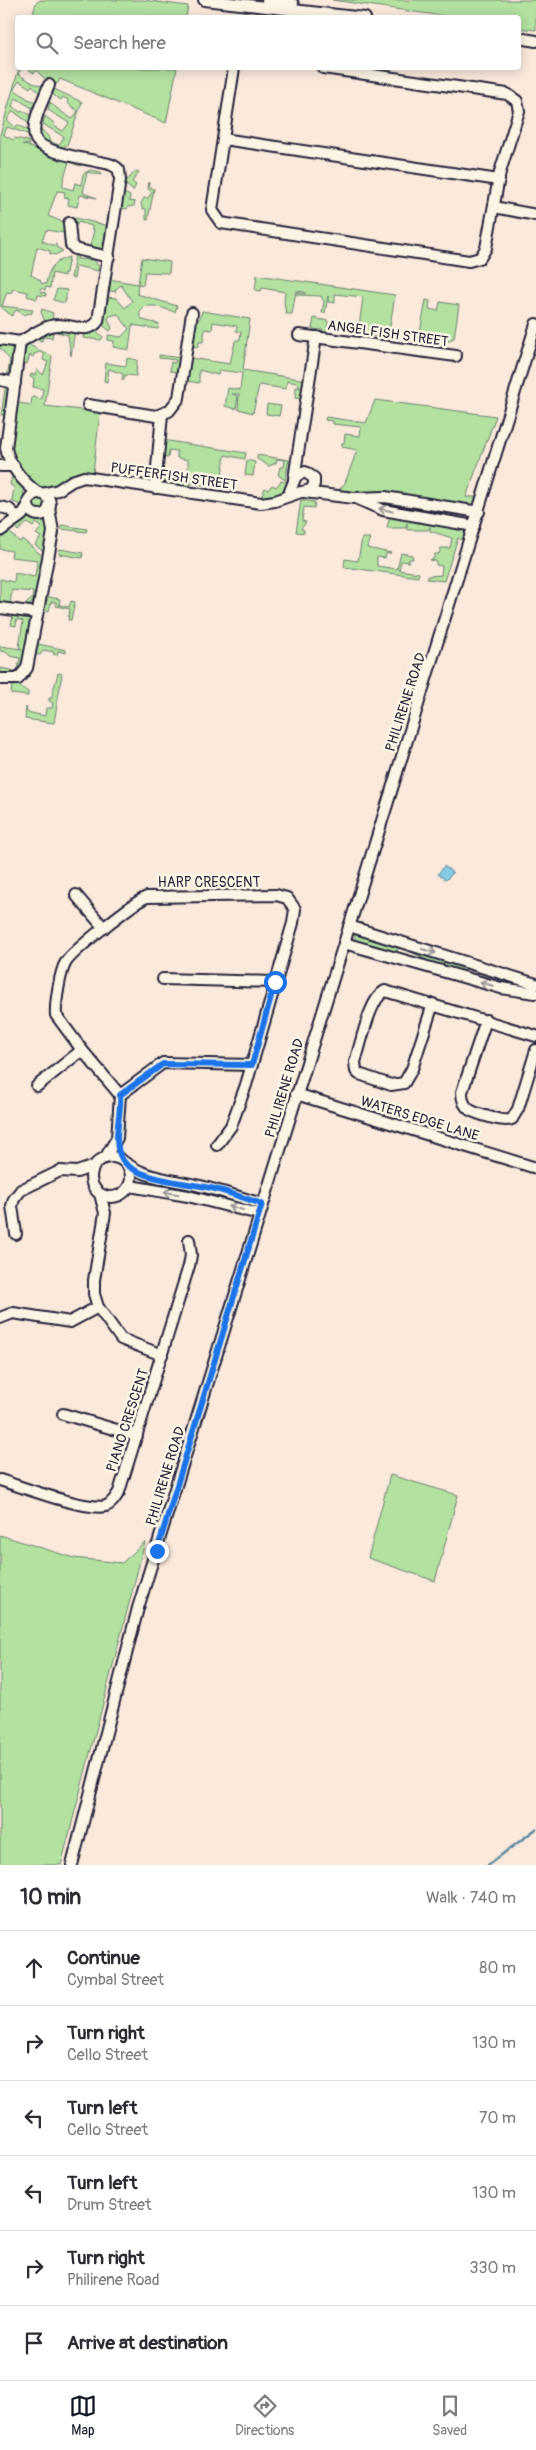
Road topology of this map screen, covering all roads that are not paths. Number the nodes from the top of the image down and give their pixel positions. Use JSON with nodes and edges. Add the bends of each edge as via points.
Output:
{"nodes":[{"id":1,"x":204,"y":0,"type":"edge"},
{"id":2,"x":267,"y":8,"type":"edge"},
{"id":3,"x":346,"y":15,"type":"edge"},
{"id":4,"x":521,"y":38,"type":"edge"},
{"id":5,"x":536,"y":41,"type":"edge"},
{"id":6,"x":234,"y":70,"type":"edge"},
{"id":7,"x":337,"y":70,"type":"edge"},
{"id":8,"x":49,"y":85,"type":"dead end"},
{"id":9,"x":222,"y":139,"type":"junction"},
{"id":10,"x":499,"y":180,"type":"junction"},
{"id":11,"x":494,"y":207,"type":"junction"},
{"id":12,"x":536,"y":216,"type":"edge"},
{"id":13,"x":69,"y":223,"type":"dead end"},
{"id":14,"x":109,"y":257,"type":"junction"},
{"id":15,"x":192,"y":313,"type":"dead end"},
{"id":16,"x":536,"y":324,"type":"edge"},
{"id":17,"x":299,"y":335,"type":"dead end"},
{"id":18,"x":316,"y":337,"type":"junction"},
{"id":19,"x":0,"y":339,"type":"edge"},
{"id":20,"x":20,"y":342,"type":"junction"},
{"id":21,"x":456,"y":356,"type":"dead end"},
{"id":22,"x":0,"y":380,"type":"edge"},
{"id":23,"x":15,"y":383,"type":"junction"},
{"id":24,"x":88,"y":405,"type":"dead end"},
{"id":25,"x":162,"y":415,"type":"junction"},
{"id":26,"x":5,"y":421,"type":"edge"},
{"id":27,"x":299,"y":446,"type":"junction"},
{"id":28,"x":0,"y":466,"type":"edge"},
{"id":29,"x":14,"y":466,"type":"junction"},
{"id":30,"x":312,"y":477,"type":"junction"},
{"id":31,"x":26,"y":485,"type":"junction"},
{"id":32,"x":298,"y":486,"type":"junction"},
{"id":33,"x":155,"y":488,"type":"junction"},
{"id":34,"x":58,"y":490,"type":"junction"},
{"id":35,"x":40,"y":493,"type":"junction"},
{"id":36,"x":327,"y":495,"type":"junction"},
{"id":37,"x":354,"y":498,"type":"junction"},
{"id":38,"x":444,"y":506,"type":"junction"},
{"id":39,"x":0,"y":507,"type":"edge"},
{"id":40,"x":34,"y":510,"type":"junction"},
{"id":41,"x":479,"y":512,"type":"junction"},
{"id":42,"x":442,"y":520,"type":"junction"},
{"id":43,"x":474,"y":526,"type":"junction"},
{"id":44,"x":0,"y":531,"type":"edge"},
{"id":45,"x":0,"y":608,"type":"edge"},
{"id":46,"x":37,"y":613,"type":"junction"},
{"id":47,"x":0,"y":679,"type":"edge"},
{"id":48,"x":76,"y":896,"type":"dead end"},
{"id":49,"x":349,"y":926,"type":"junction"},
{"id":50,"x":104,"y":928,"type":"junction"},
{"id":51,"x":344,"y":943,"type":"junction"},
{"id":52,"x":403,"y":944,"type":"junction"},
{"id":53,"x":399,"y":959,"type":"junction"},
{"id":54,"x":162,"y":979,"type":"dead end"},
{"id":55,"x":275,"y":982,"type":"junction"},
{"id":56,"x":536,"y":991,"type":"edge"},
{"id":57,"x":433,"y":1004,"type":"junction"},
{"id":58,"x":486,"y":1020,"type":"junction"},
{"id":59,"x":536,"y":1036,"type":"edge"},
{"id":60,"x":82,"y":1050,"type":"junction"},
{"id":61,"x":536,"y":1050,"type":"edge"},
{"id":62,"x":252,"y":1065,"type":"junction"},
{"id":63,"x":37,"y":1086,"type":"dead end"},
{"id":64,"x":296,"y":1094,"type":"junction"},
{"id":65,"x":120,"y":1095,"type":"junction"},
{"id":66,"x":117,"y":1138,"type":"junction"},
{"id":67,"x":217,"y":1145,"type":"dead end"},
{"id":68,"x":105,"y":1158,"type":"junction"},
{"id":69,"x":124,"y":1162,"type":"junction"},
{"id":70,"x":94,"y":1166,"type":"junction"},
{"id":71,"x":536,"y":1168,"type":"edge"},
{"id":72,"x":77,"y":1172,"type":"junction"},
{"id":73,"x":92,"y":1183,"type":"junction"},
{"id":74,"x":198,"y":1185,"type":"junction"},
{"id":75,"x":130,"y":1186,"type":"junction"},
{"id":76,"x":100,"y":1194,"type":"junction"},
{"id":77,"x":116,"y":1197,"type":"junction"},
{"id":78,"x":194,"y":1197,"type":"junction"},
{"id":79,"x":261,"y":1209,"type":"junction"},
{"id":80,"x":105,"y":1213,"type":"junction"},
{"id":81,"x":16,"y":1234,"type":"dead end"},
{"id":82,"x":189,"y":1240,"type":"dead end"},
{"id":83,"x":98,"y":1307,"type":"junction"},
{"id":84,"x":0,"y":1318,"type":"edge"},
{"id":85,"x":162,"y":1355,"type":"junction"},
{"id":86,"x":63,"y":1414,"type":"dead end"},
{"id":87,"x":137,"y":1436,"type":"junction"},
{"id":88,"x":0,"y":1480,"type":"edge"},
{"id":89,"x":72,"y":1865,"type":"edge"}],
"edges":[{"from":1,"to":2,"type":"street"},
{"from":2,"to":3,"type":"street"},
{"from":4,"to":5,"type":"street"},
{"from":6,"to":9,"type":"street"},
{"from":7,"to":10,"type":"street","via":[[514,97],[519,111]]},
{"from":8,"to":14,"type":"street","via":[[36,123],[35,138],[38,142],[53,151],[107,163],[120,170]]},
{"from":9,"to":10,"type":"street"},
{"from":9,"to":11,"type":"street","via":[[212,210],[218,221],[226,225],[469,261],[484,254]]},
{"from":10,"to":11,"type":"street"},
{"from":11,"to":12,"type":"street"},
{"from":13,"to":14,"type":"street","via":[[75,249]]},
{"from":14,"to":20,"type":"street","via":[[100,313],[94,326],[53,325]]},
{"from":15,"to":25,"type":"street","via":[[179,398]]},
{"from":16,"to":41,"type":"street","name":"PHILIRENE ROAD"},
{"from":17,"to":18,"type":"street","name":"ANGELFISH STREET"},
{"from":18,"to":21,"type":"street","name":"ANGELFISH STREET"},
{"from":18,"to":27,"type":"street","name":"ANGELFISH STREET"},
{"from":19,"to":20,"type":"street"},
{"from":20,"to":23,"type":"street"},
{"from":22,"to":23,"type":"street"},
{"from":23,"to":26,"type":"street"},
{"from":24,"to":25,"type":"street"},
{"from":25,"to":33,"type":"street"},
{"from":26,"to":29,"type":"street","via":[[6,448]]},
{"from":27,"to":30,"type":"street","name":"ANGELFISH STREET"},
{"from":27,"to":32,"type":"street","name":"ANGELFISH STREET"},
{"from":28,"to":29,"type":"street"},
{"from":29,"to":31,"type":"street"},
{"from":30,"to":32,"type":"street","via":[[302,472]]},
{"from":30,"to":32,"type":"street","name":"PUFFERFISH STREET","via":[[310,490]]},
{"from":30,"to":36,"type":"street"},
{"from":31,"to":35,"type":"street"},
{"from":31,"to":40,"type":"street"},
{"from":32,"to":33,"type":"street","name":"PUFFERFISH STREET","via":[[288,496],[261,503]]},
{"from":32,"to":36,"type":"street"},
{"from":33,"to":34,"type":"street","name":"PUFFERFISH STREET","via":[[84,477],[72,480]]},
{"from":34,"to":35,"type":"street","name":"PUFFERFISH STREET"},
{"from":34,"to":40,"type":"street","name":"PUFFERFISH STREET"},
{"from":35,"to":40,"type":"street","name":"PUFFERFISH STREET"},
{"from":35,"to":40,"type":"street","via":[[47,497]]},
{"from":36,"to":37,"type":"street"},
{"from":37,"to":38,"type":"street","via":[[385,497]]},
{"from":42,"to":37,"type":"street","one_way":true,"via":[[383,510]]},
{"from":38,"to":41,"type":"street"},
{"from":38,"to":42,"type":"street"},
{"from":39,"to":40,"type":"street"},
{"from":40,"to":44,"type":"street","name":"PUFFERFISH STREET"},
{"from":40,"to":46,"type":"street","via":[[52,523],[52,541]]},
{"from":41,"to":43,"type":"street","name":"PHILIRENE ROAD"},
{"from":42,"to":43,"type":"street"},
{"from":43,"to":49,"type":"street","name":"PHILIRENE ROAD"},
{"from":45,"to":46,"type":"street"},
{"from":46,"to":47,"type":"street","via":[[25,672],[14,680]]},
{"from":48,"to":50,"type":"street"},
{"from":49,"to":51,"type":"street","name":"PHILIRENE ROAD"},
{"from":49,"to":52,"type":"street"},
{"from":50,"to":55,"type":"street","name":"HARP CRESCENT","via":[[137,901],[153,896],[276,895],[291,901],[296,913]]},
{"from":50,"to":60,"type":"street","name":"HARP CRESCENT","via":[[66,962],[58,998],[59,1022]]},
{"from":51,"to":53,"type":"street"},
{"from":51,"to":64,"type":"street","name":"PHILIRENE ROAD"},
{"from":52,"to":53,"type":"street"},
{"from":52,"to":56,"type":"street","one_way":true},
{"from":56,"to":53,"type":"street","one_way":true,"via":[[501,988]]},
{"from":54,"to":55,"type":"street"},
{"from":55,"to":62,"type":"street"},
{"from":57,"to":57,"type":"street","via":[[390,992],[380,993],[372,1008],[356,1071],[390,1085],[404,1083],[412,1069]]},
{"from":57,"to":58,"type":"street"},
{"from":58,"to":59,"type":"street"},
{"from":58,"to":61,"type":"street","via":[[462,1092],[469,1110],[506,1121],[512,1119]]},
{"from":60,"to":63,"type":"street"},
{"from":60,"to":65,"type":"street","name":"HARP CRESCENT"},
{"from":62,"to":65,"type":"street","via":[[163,1064]]},
{"from":62,"to":67,"type":"street","via":[[231,1126]]},
{"from":64,"to":71,"type":"street","name":"WATERS EDGE LANE"},
{"from":64,"to":79,"type":"street","name":"PHILIRENE ROAD"},
{"from":65,"to":66,"type":"street"},
{"from":66,"to":68,"type":"street"},
{"from":66,"to":69,"type":"street"},
{"from":68,"to":69,"type":"street","via":[[114,1157]]},
{"from":68,"to":70,"type":"street"},
{"from":69,"to":74,"type":"street","via":[[154,1178]]},
{"from":69,"to":75,"type":"street","via":[[132,1177]]},
{"from":70,"to":72,"type":"street"},
{"from":70,"to":73,"type":"street"},
{"from":72,"to":73,"type":"street"},
{"from":72,"to":81,"type":"street","via":[[60,1171],[17,1193],[12,1214]]},
{"from":73,"to":76,"type":"street"},
{"from":74,"to":78,"type":"street"},
{"from":74,"to":79,"type":"street"},
{"from":75,"to":77,"type":"street"},
{"from":78,"to":75,"type":"street","one_way":true},
{"from":76,"to":77,"type":"street"},
{"from":76,"to":80,"type":"street"},
{"from":77,"to":80,"type":"street"},
{"from":79,"to":78,"type":"street","one_way":true},
{"from":79,"to":89,"type":"street","name":"PHILIRENE ROAD","via":[[138,1608]]},
{"from":80,"to":83,"type":"street","via":[[94,1287]]},
{"from":82,"to":85,"type":"street","via":[[190,1261]]},
{"from":83,"to":84,"type":"street","via":[[70,1322],[13,1313]]},
{"from":83,"to":85,"type":"street","name":"PIANO CRESCENT","via":[[121,1339]]},
{"from":85,"to":87,"type":"street","name":"PIANO CRESCENT"},
{"from":86,"to":87,"type":"street"},
{"from":87,"to":88,"type":"street","name":"PIANO CRESCENT","via":[[119,1492],[106,1506],[80,1503]]}]}
